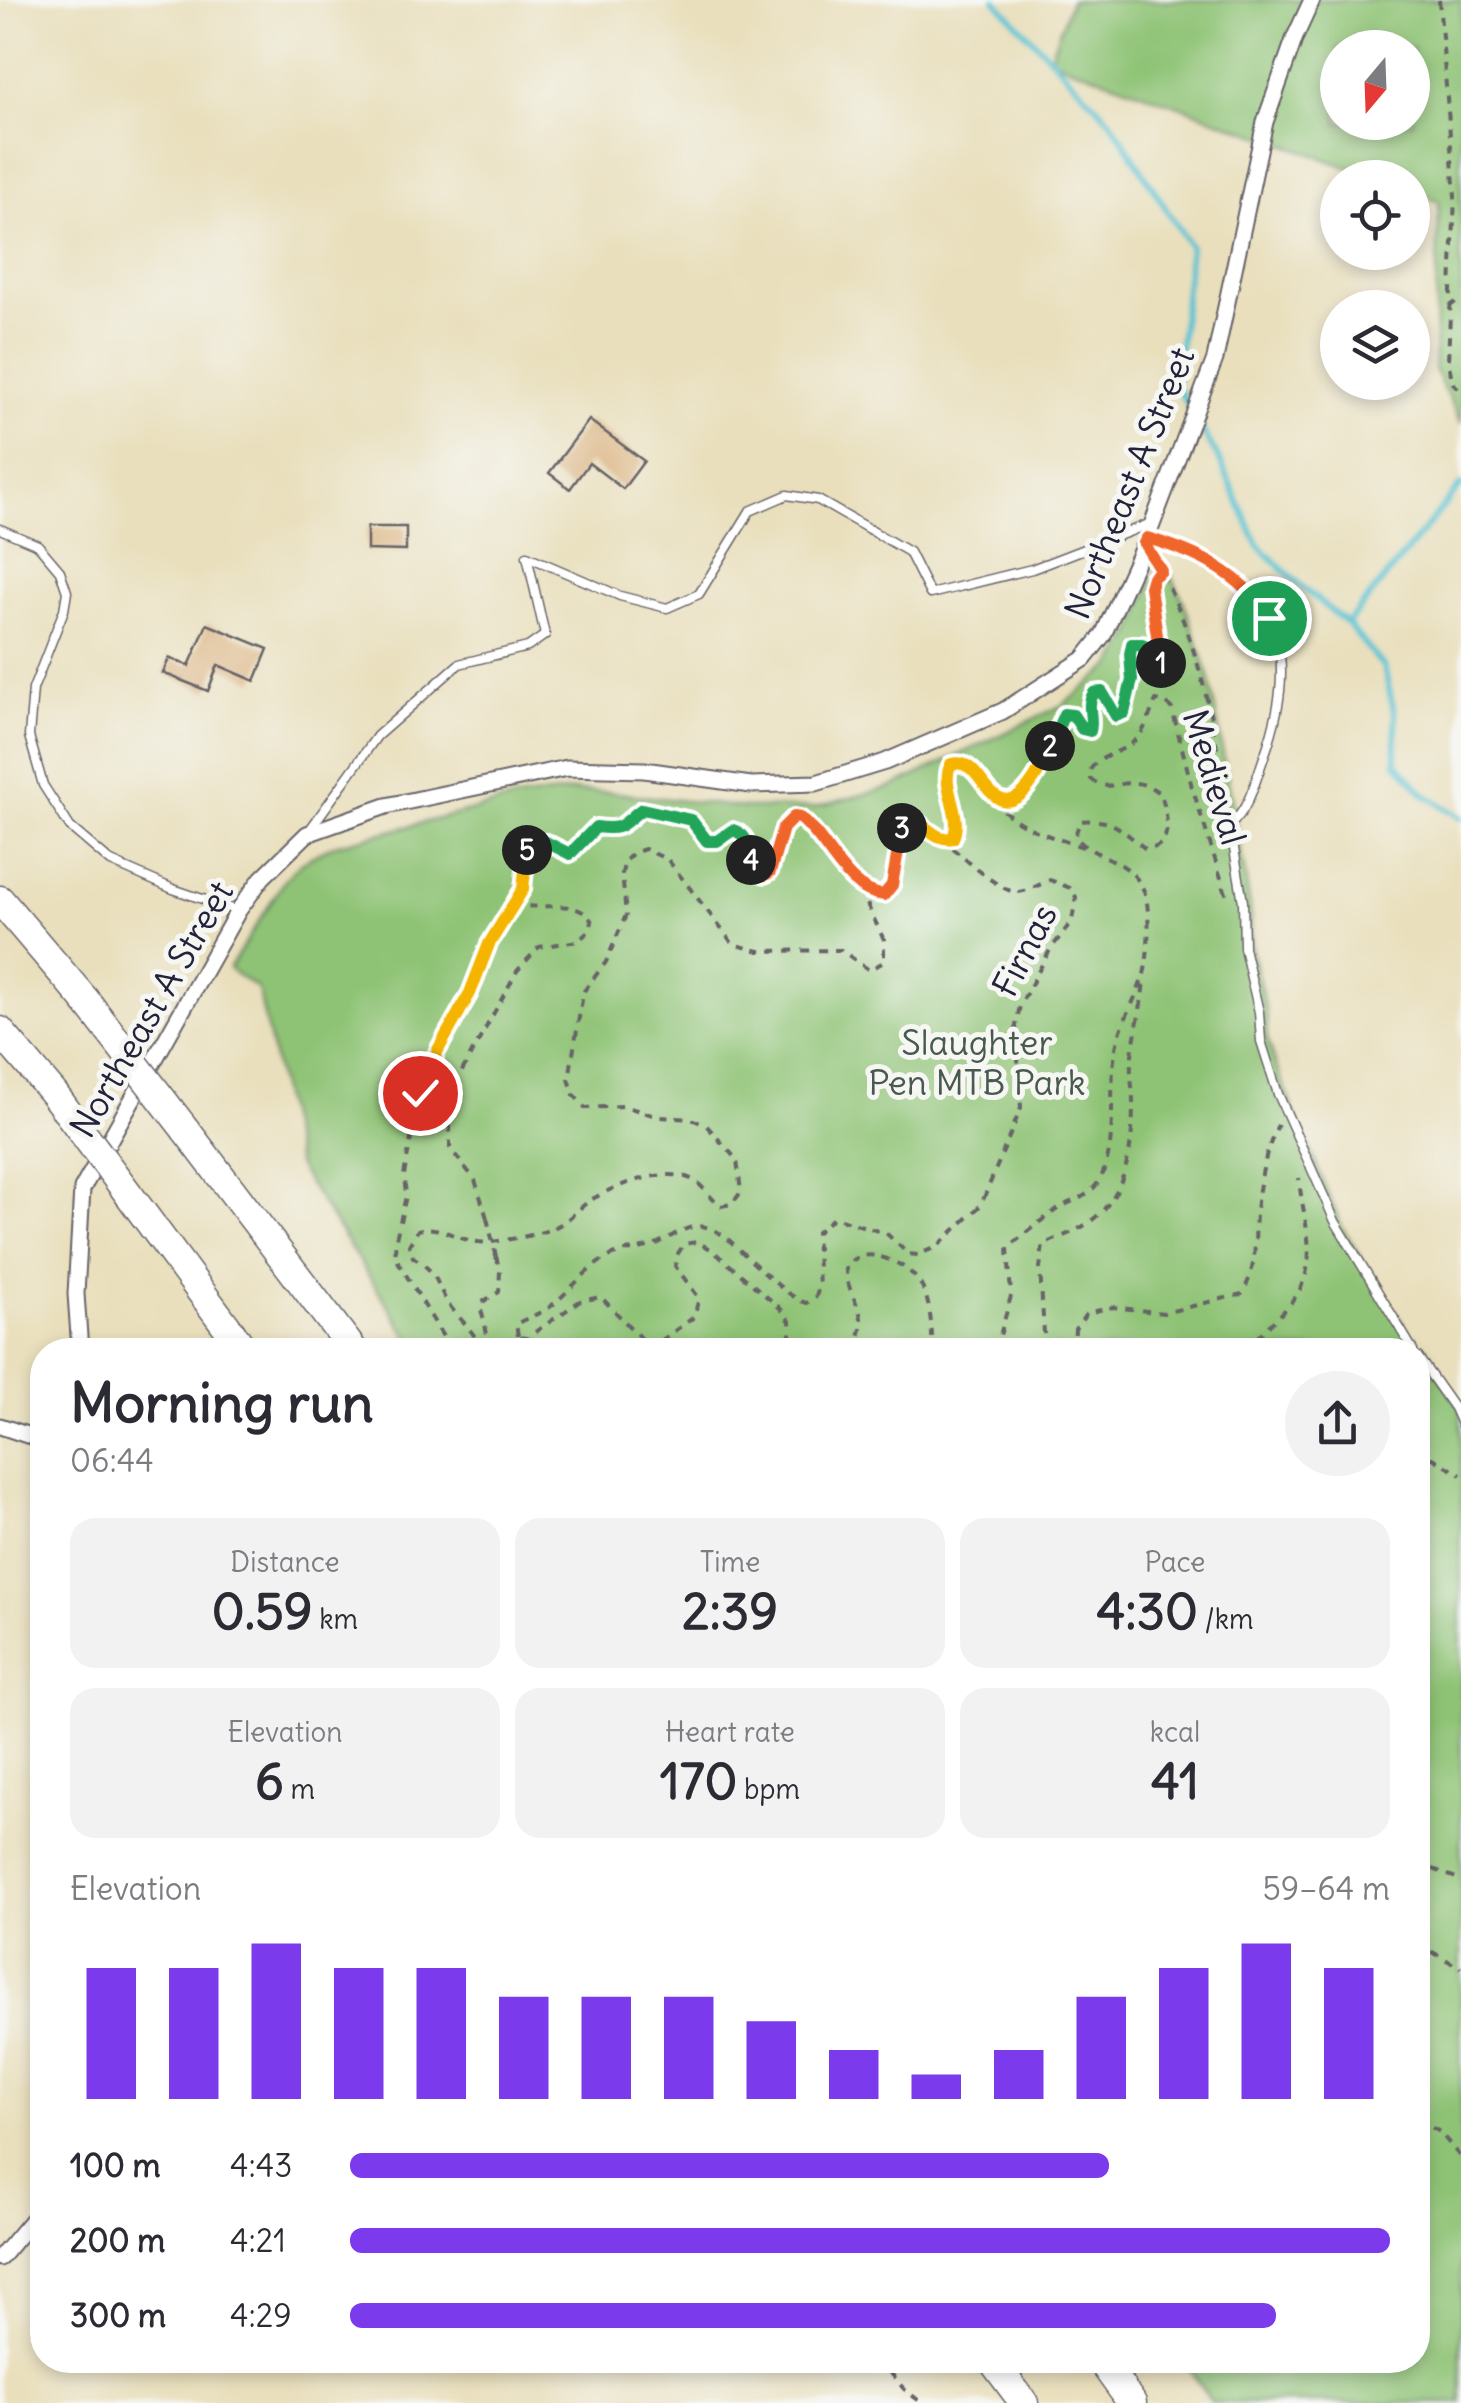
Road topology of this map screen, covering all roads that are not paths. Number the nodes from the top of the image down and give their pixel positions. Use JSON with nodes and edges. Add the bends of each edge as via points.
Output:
{"nodes":[{"id":1,"x":1312,"y":0,"type":"edge"},
{"id":2,"x":0,"y":528,"type":"edge"},
{"id":3,"x":1148,"y":534,"type":"junction"},
{"id":4,"x":307,"y":834,"type":"junction"},
{"id":5,"x":0,"y":900,"type":"edge"},
{"id":6,"x":238,"y":911,"type":"junction"},
{"id":7,"x":0,"y":1032,"type":"edge"},
{"id":8,"x":80,"y":1338,"type":"edge"},
{"id":9,"x":235,"y":1338,"type":"edge"},
{"id":10,"x":344,"y":1338,"type":"edge"},
{"id":11,"x":1405,"y":1338,"type":"edge"},
{"id":12,"x":1430,"y":1374,"type":"edge"},
{"id":13,"x":1461,"y":1424,"type":"edge"},
{"id":14,"x":0,"y":1426,"type":"edge"},
{"id":15,"x":30,"y":1436,"type":"edge"},
{"id":16,"x":30,"y":2222,"type":"edge"},
{"id":17,"x":0,"y":2258,"type":"edge"},
{"id":18,"x":1002,"y":2373,"type":"edge"},
{"id":19,"x":1110,"y":2373,"type":"edge"},
{"id":20,"x":1024,"y":2403,"type":"edge"},
{"id":21,"x":1132,"y":2403,"type":"edge"}],
"edges":[{"from":1,"to":3,"type":"street","name":"Northeast A Street","via":[[1265,122],[1214,359]]},
{"from":2,"to":6,"type":"lane","via":[[38,545],[60,570],[67,592],[32,689],[29,736],[43,785],[70,827],[111,862]]},
{"from":3,"to":4,"type":"street","name":"Northeast A Street","via":[[1103,635],[1084,659],[1003,711],[886,762],[816,783],[751,785],[644,770],[567,768],[386,806]]},
{"from":3,"to":4,"type":"lane","via":[[930,594],[909,552],[818,500],[787,495],[750,511],[699,594],[667,608],[620,596],[528,556],[545,635],[528,647],[459,664],[377,736]]},
{"from":3,"to":11,"type":"lane","via":[[1236,580],[1253,594],[1278,638],[1283,680],[1276,723],[1244,809],[1230,825],[1261,1042],[1285,1110],[1356,1260]]},
{"from":4,"to":6,"type":"street","name":"Northeast A Street"},
{"from":5,"to":10,"type":"highway","bridge":true},
{"from":6,"to":8,"type":"street","name":"Northeast A Street","via":[[82,1189]]},
{"from":7,"to":9,"type":"highway","bridge":true,"via":[[54,1094]]},
{"from":12,"to":13,"type":"lane"},
{"from":14,"to":15,"type":"street"},
{"from":16,"to":17,"type":"street"},
{"from":18,"to":20,"type":"highway"},
{"from":19,"to":21,"type":"highway"}]}
